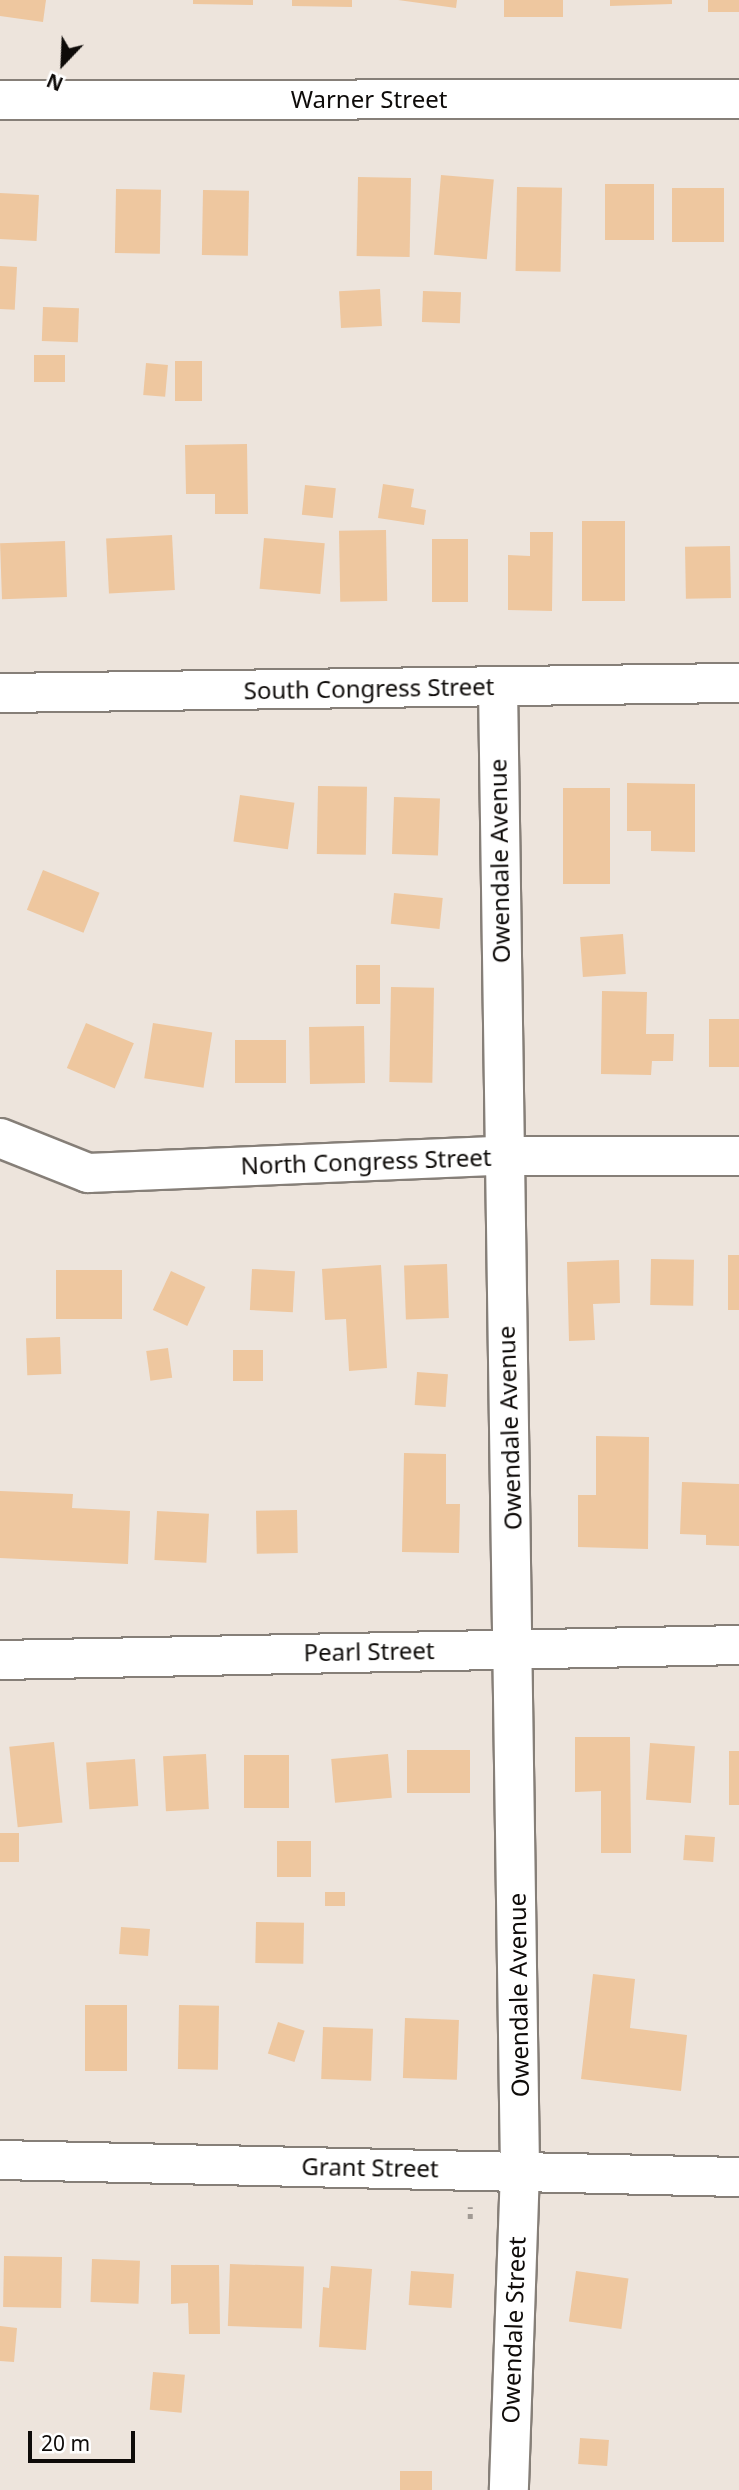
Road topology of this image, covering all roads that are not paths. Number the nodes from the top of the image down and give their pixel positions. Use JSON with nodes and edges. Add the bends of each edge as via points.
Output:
{"nodes":[{"id":1,"x":739,"y":99,"type":"edge"},
{"id":2,"x":0,"y":100,"type":"edge"},
{"id":3,"x":739,"y":683,"type":"edge"},
{"id":4,"x":498,"y":686,"type":"junction"},
{"id":5,"x":0,"y":693,"type":"edge"},
{"id":6,"x":0,"y":1138,"type":"edge"},
{"id":7,"x":502,"y":1156,"type":"junction"},
{"id":8,"x":739,"y":1156,"type":"edge"},
{"id":9,"x":739,"y":1645,"type":"edge"},
{"id":10,"x":513,"y":1647,"type":"junction"},
{"id":11,"x":0,"y":1660,"type":"edge"},
{"id":12,"x":0,"y":2160,"type":"edge"},
{"id":13,"x":520,"y":2170,"type":"junction"},
{"id":14,"x":739,"y":2177,"type":"edge"},
{"id":15,"x":509,"y":2490,"type":"edge"}],
"edges":[{"from":1,"to":2,"type":"street","name":"Warner Street"},
{"from":3,"to":4,"type":"street","name":"South Congress Street"},
{"from":4,"to":5,"type":"street","name":"South Congress Street"},
{"from":4,"to":7,"type":"street","name":"Owendale Avenue"},
{"from":6,"to":7,"type":"street","name":"North Congress Street","via":[[88,1173]]},
{"from":7,"to":8,"type":"street","name":"North Congress Street"},
{"from":7,"to":10,"type":"street","name":"Owendale Avenue"},
{"from":9,"to":10,"type":"street","name":"Pearl Street"},
{"from":10,"to":11,"type":"street","name":"Pearl Street"},
{"from":10,"to":13,"type":"street","name":"Owendale Avenue"},
{"from":12,"to":13,"type":"street","name":"Grant Street"},
{"from":13,"to":14,"type":"street","name":"Grant Street"},
{"from":13,"to":15,"type":"street","name":"Owendale Street"}]}
